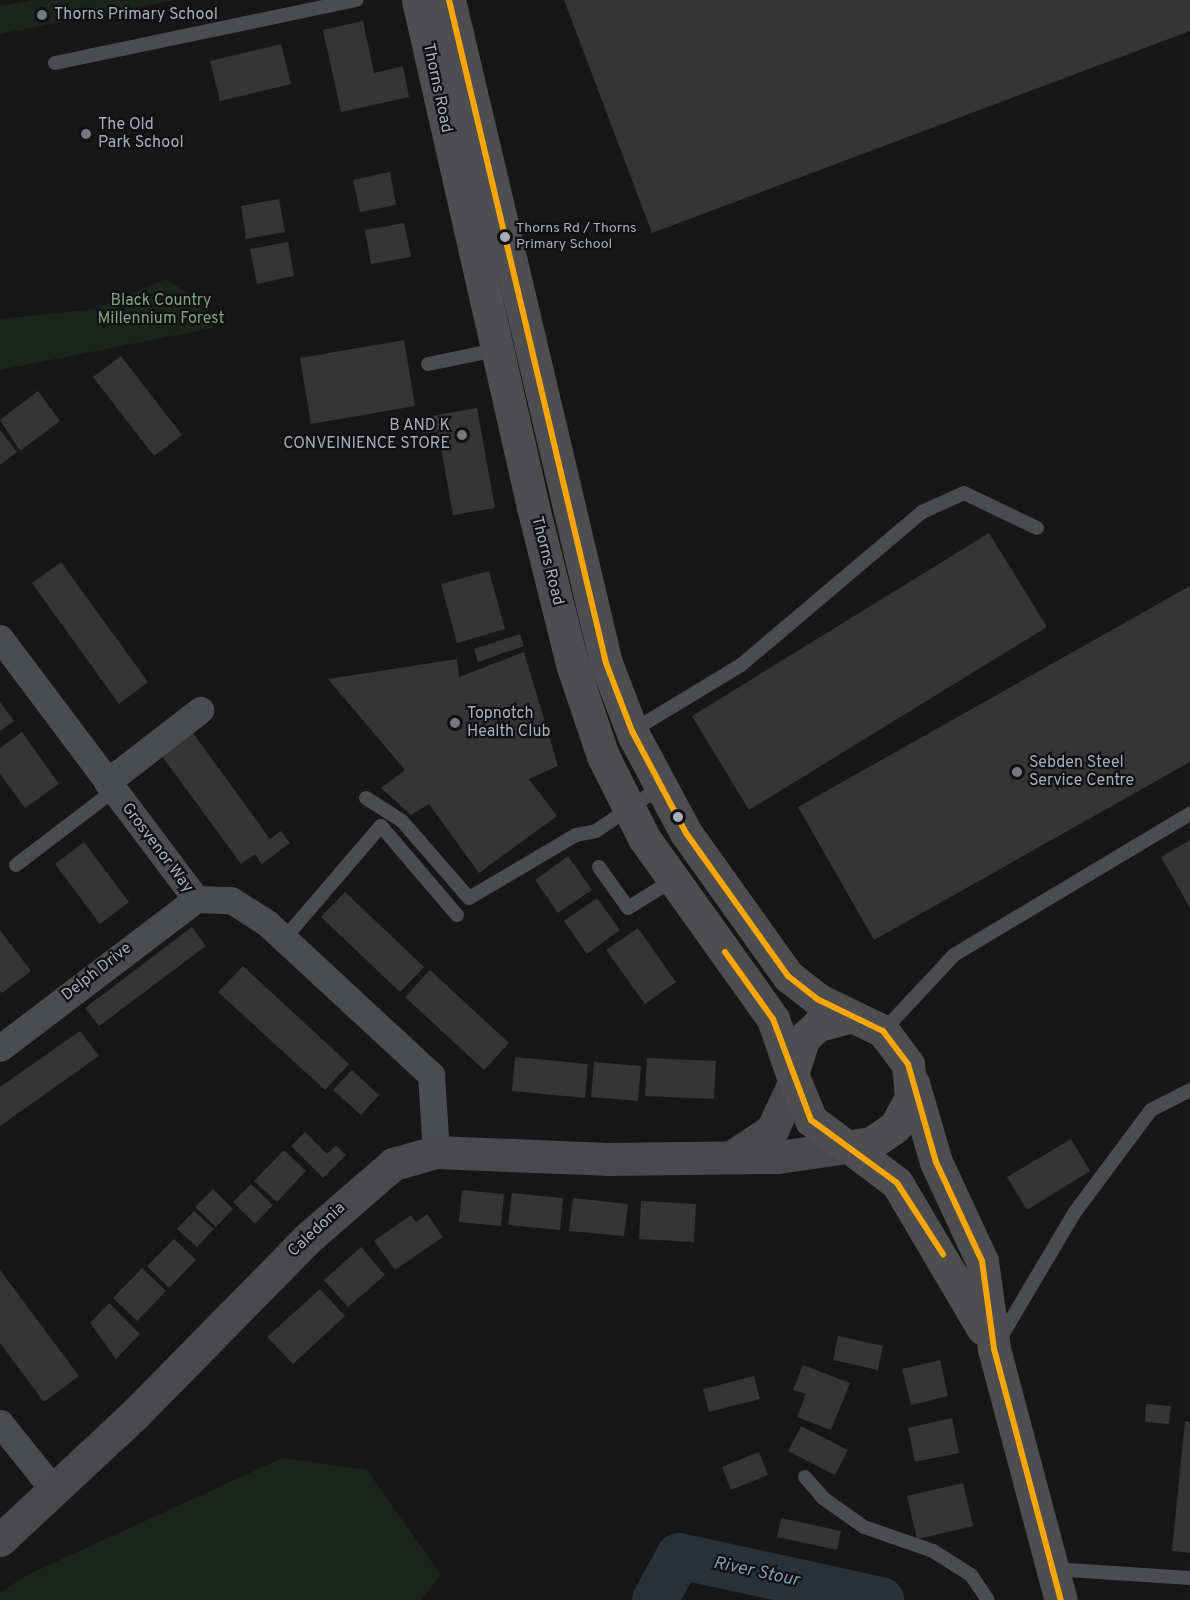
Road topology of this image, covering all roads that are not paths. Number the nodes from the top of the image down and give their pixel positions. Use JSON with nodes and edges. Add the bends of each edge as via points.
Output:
{"nodes":[{"id":1,"x":356,"y":0,"type":"edge"},
{"id":2,"x":417,"y":0,"type":"edge"},
{"id":3,"x":449,"y":0,"type":"edge"},
{"id":4,"x":55,"y":63,"type":"dead end"},
{"id":5,"x":496,"y":350,"type":"junction"},
{"id":6,"x":428,"y":364,"type":"dead end"},
{"id":7,"x":1037,"y":528,"type":"dead end"},
{"id":8,"x":0,"y":638,"type":"edge"},
{"id":9,"x":200,"y":710,"type":"dead end"},
{"id":10,"x":632,"y":731,"type":"junction"},
{"id":11,"x":110,"y":787,"type":"junction"},
{"id":12,"x":659,"y":788,"type":"junction"},
{"id":13,"x":366,"y":798,"type":"dead end"},
{"id":14,"x":628,"y":811,"type":"junction"},
{"id":15,"x":1190,"y":814,"type":"edge"},
{"id":16,"x":16,"y":864,"type":"dead end"},
{"id":17,"x":598,"y":867,"type":"dead end"},
{"id":18,"x":673,"y":880,"type":"junction"},
{"id":19,"x":196,"y":899,"type":"junction"},
{"id":20,"x":457,"y":915,"type":"dead end"},
{"id":21,"x":284,"y":939,"type":"junction"},
{"id":22,"x":850,"y":1016,"type":"junction"},
{"id":23,"x":883,"y":1031,"type":"junction"},
{"id":24,"x":0,"y":1048,"type":"edge"},
{"id":25,"x":793,"y":1079,"type":"junction"},
{"id":26,"x":912,"y":1081,"type":"junction"},
{"id":27,"x":1190,"y":1090,"type":"edge"},
{"id":28,"x":848,"y":1147,"type":"junction"},
{"id":29,"x":436,"y":1152,"type":"junction"},
{"id":30,"x":734,"y":1156,"type":"junction"},
{"id":31,"x":994,"y":1349,"type":"junction"},
{"id":32,"x":0,"y":1423,"type":"edge"},
{"id":33,"x":804,"y":1477,"type":"dead end"},
{"id":34,"x":52,"y":1488,"type":"junction"},
{"id":35,"x":0,"y":1540,"type":"edge"},
{"id":36,"x":1053,"y":1569,"type":"junction"},
{"id":37,"x":1190,"y":1578,"type":"edge"},
{"id":38,"x":988,"y":1600,"type":"edge"},
{"id":39,"x":1061,"y":1600,"type":"edge"}],
"edges":[{"from":1,"to":4,"type":"lane"},
{"from":2,"to":5,"type":"highway","name":"Thorns Road"},
{"from":3,"to":10,"type":"highway","name":"Thorns Road","via":[[594,616]]},
{"from":5,"to":6,"type":"lane"},
{"from":5,"to":14,"type":"highway","name":"Thorns Road","via":[[573,667]]},
{"from":7,"to":10,"type":"lane","via":[[964,493],[922,512],[741,664]]},
{"from":8,"to":11,"type":"street","name":"Grosvenor Way"},
{"from":9,"to":11,"type":"street"},
{"from":10,"to":12,"type":"highway","name":"Thorns Road"},
{"from":11,"to":16,"type":"lane"},
{"from":11,"to":19,"type":"street","name":"Grosvenor Way"},
{"from":12,"to":14,"type":"lane"},
{"from":12,"to":22,"type":"highway","name":"Thorns Road","via":[[788,976]]},
{"from":13,"to":14,"type":"lane","via":[[402,821],[469,898]]},
{"from":14,"to":18,"type":"highway","name":"Thorns Road"},
{"from":15,"to":23,"type":"lane","via":[[954,955]]},
{"from":17,"to":18,"type":"lane","via":[[628,908]]},
{"from":18,"to":25,"type":"highway","name":"Thorns Road","via":[[773,1019]]},
{"from":19,"to":21,"type":"street","name":"Grosvenor Way","via":[[231,900]]},
{"from":19,"to":24,"type":"street","name":"Delph Drive"},
{"from":20,"to":21,"type":"lane","via":[[381,826]]},
{"from":21,"to":29,"type":"street","name":"Grosvenor Way","via":[[431,1076]]},
{"from":22,"to":23,"type":"highway"},
{"from":22,"to":25,"type":"highway","via":[[818,1025],[804,1038]]},
{"from":23,"to":26,"type":"highway","via":[[897,1046]]},
{"from":25,"to":28,"type":"highway","via":[[811,1120]]},
{"from":25,"to":30,"type":"street","via":[[772,1130]]},
{"from":26,"to":28,"type":"highway","via":[[911,1098],[895,1127],[871,1143]]},
{"from":26,"to":31,"type":"highway","via":[[936,1162],[982,1261]]},
{"from":27,"to":31,"type":"lane","via":[[1151,1110],[1075,1212]]},
{"from":28,"to":30,"type":"street","name":"Caledonia","via":[[777,1157]]},
{"from":28,"to":31,"type":"highway","via":[[875,1162],[911,1202]]},
{"from":29,"to":30,"type":"street","name":"Caledonia","via":[[607,1159]]},
{"from":29,"to":34,"type":"street","name":"Caledonia","via":[[393,1164],[364,1186],[136,1413]]},
{"from":31,"to":36,"type":"highway"},
{"from":32,"to":34,"type":"street"},
{"from":33,"to":38,"type":"lane","via":[[823,1498],[864,1527],[933,1551],[970,1575]]},
{"from":34,"to":35,"type":"street","name":"Caledonia"},
{"from":36,"to":37,"type":"lane"},
{"from":36,"to":39,"type":"highway"}]}
